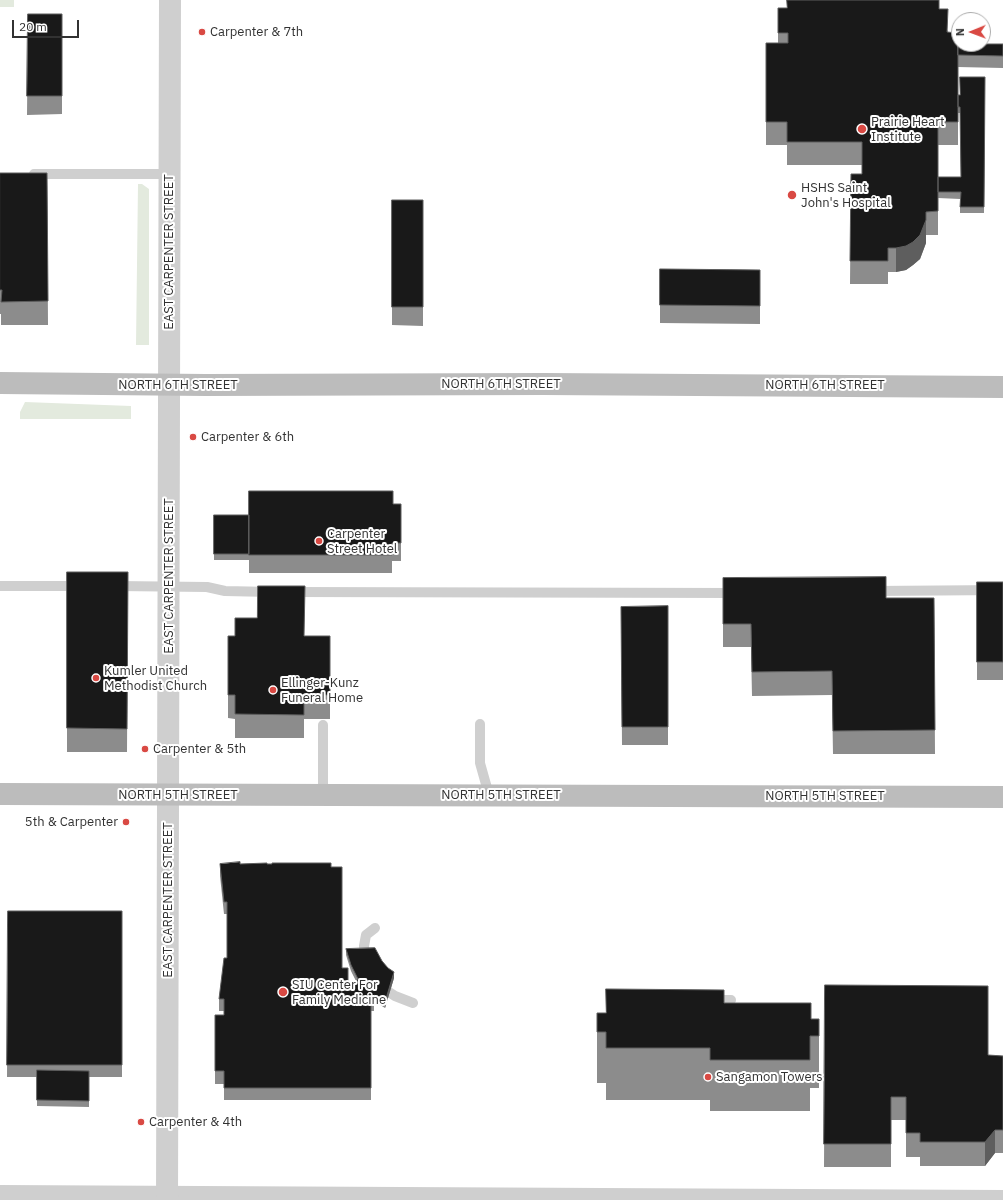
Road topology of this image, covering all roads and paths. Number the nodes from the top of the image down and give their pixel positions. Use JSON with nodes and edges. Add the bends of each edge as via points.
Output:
{"nodes":[{"id":1,"x":170,"y":0,"type":"edge"},
{"id":2,"x":23,"y":174,"type":"edge"},
{"id":3,"x":170,"y":174,"type":"junction"},
{"id":4,"x":0,"y":383,"type":"edge"},
{"id":5,"x":170,"y":384,"type":"junction"},
{"id":6,"x":1003,"y":387,"type":"edge"},
{"id":7,"x":169,"y":585,"type":"junction"},
{"id":8,"x":0,"y":586,"type":"edge"},
{"id":9,"x":94,"y":586,"type":"edge"},
{"id":10,"x":109,"y":586,"type":"edge"},
{"id":11,"x":1003,"y":590,"type":"edge"},
{"id":12,"x":865,"y":591,"type":"edge"},
{"id":13,"x":747,"y":592,"type":"edge"},
{"id":14,"x":480,"y":724,"type":"dead end"},
{"id":15,"x":323,"y":725,"type":"dead end"},
{"id":16,"x":0,"y":794,"type":"edge"},
{"id":17,"x":168,"y":795,"type":"junction"},
{"id":18,"x":323,"y":795,"type":"junction"},
{"id":19,"x":489,"y":795,"type":"junction"},
{"id":20,"x":1003,"y":797,"type":"edge"},
{"id":21,"x":375,"y":928,"type":"dead end"},
{"id":22,"x":701,"y":1000,"type":"edge"},
{"id":23,"x":731,"y":1000,"type":"dead end"},
{"id":24,"x":413,"y":1003,"type":"dead end"},
{"id":25,"x":0,"y":1195,"type":"edge"},
{"id":26,"x":167,"y":1198,"type":"edge"},
{"id":27,"x":1003,"y":1200,"type":"edge"}],
"edges":[{"from":1,"to":3,"type":"street","name":"EAST CARPENTER STREET"},
{"from":2,"to":3,"type":"lane"},
{"from":3,"to":5,"type":"street","name":"EAST CARPENTER STREET"},
{"from":4,"to":5,"type":"main road","name":"NORTH 6TH STREET"},
{"from":5,"to":6,"type":"main road","name":"NORTH 6TH STREET"},
{"from":5,"to":7,"type":"street","name":"EAST CARPENTER STREET"},
{"from":7,"to":10,"type":"lane"},
{"from":7,"to":13,"type":"lane","via":[[206,587],[225,592]]},
{"from":7,"to":17,"type":"street","name":"EAST CARPENTER STREET"},
{"from":8,"to":9,"type":"lane"},
{"from":11,"to":12,"type":"lane"},
{"from":14,"to":19,"type":"lane","via":[[480,763]]},
{"from":15,"to":18,"type":"lane"},
{"from":16,"to":17,"type":"main road","name":"NORTH 5TH STREET"},
{"from":17,"to":18,"type":"main road","name":"NORTH 5TH STREET"},
{"from":17,"to":26,"type":"street","name":"EAST CARPENTER STREET"},
{"from":18,"to":19,"type":"main road","name":"NORTH 5TH STREET"},
{"from":19,"to":20,"type":"main road","name":"NORTH 5TH STREET"},
{"from":21,"to":24,"type":"lane","via":[[366,935],[364,946],[369,974],[379,986]]},
{"from":22,"to":23,"type":"lane"},
{"from":25,"to":26,"type":"street"},
{"from":26,"to":27,"type":"street"}]}
